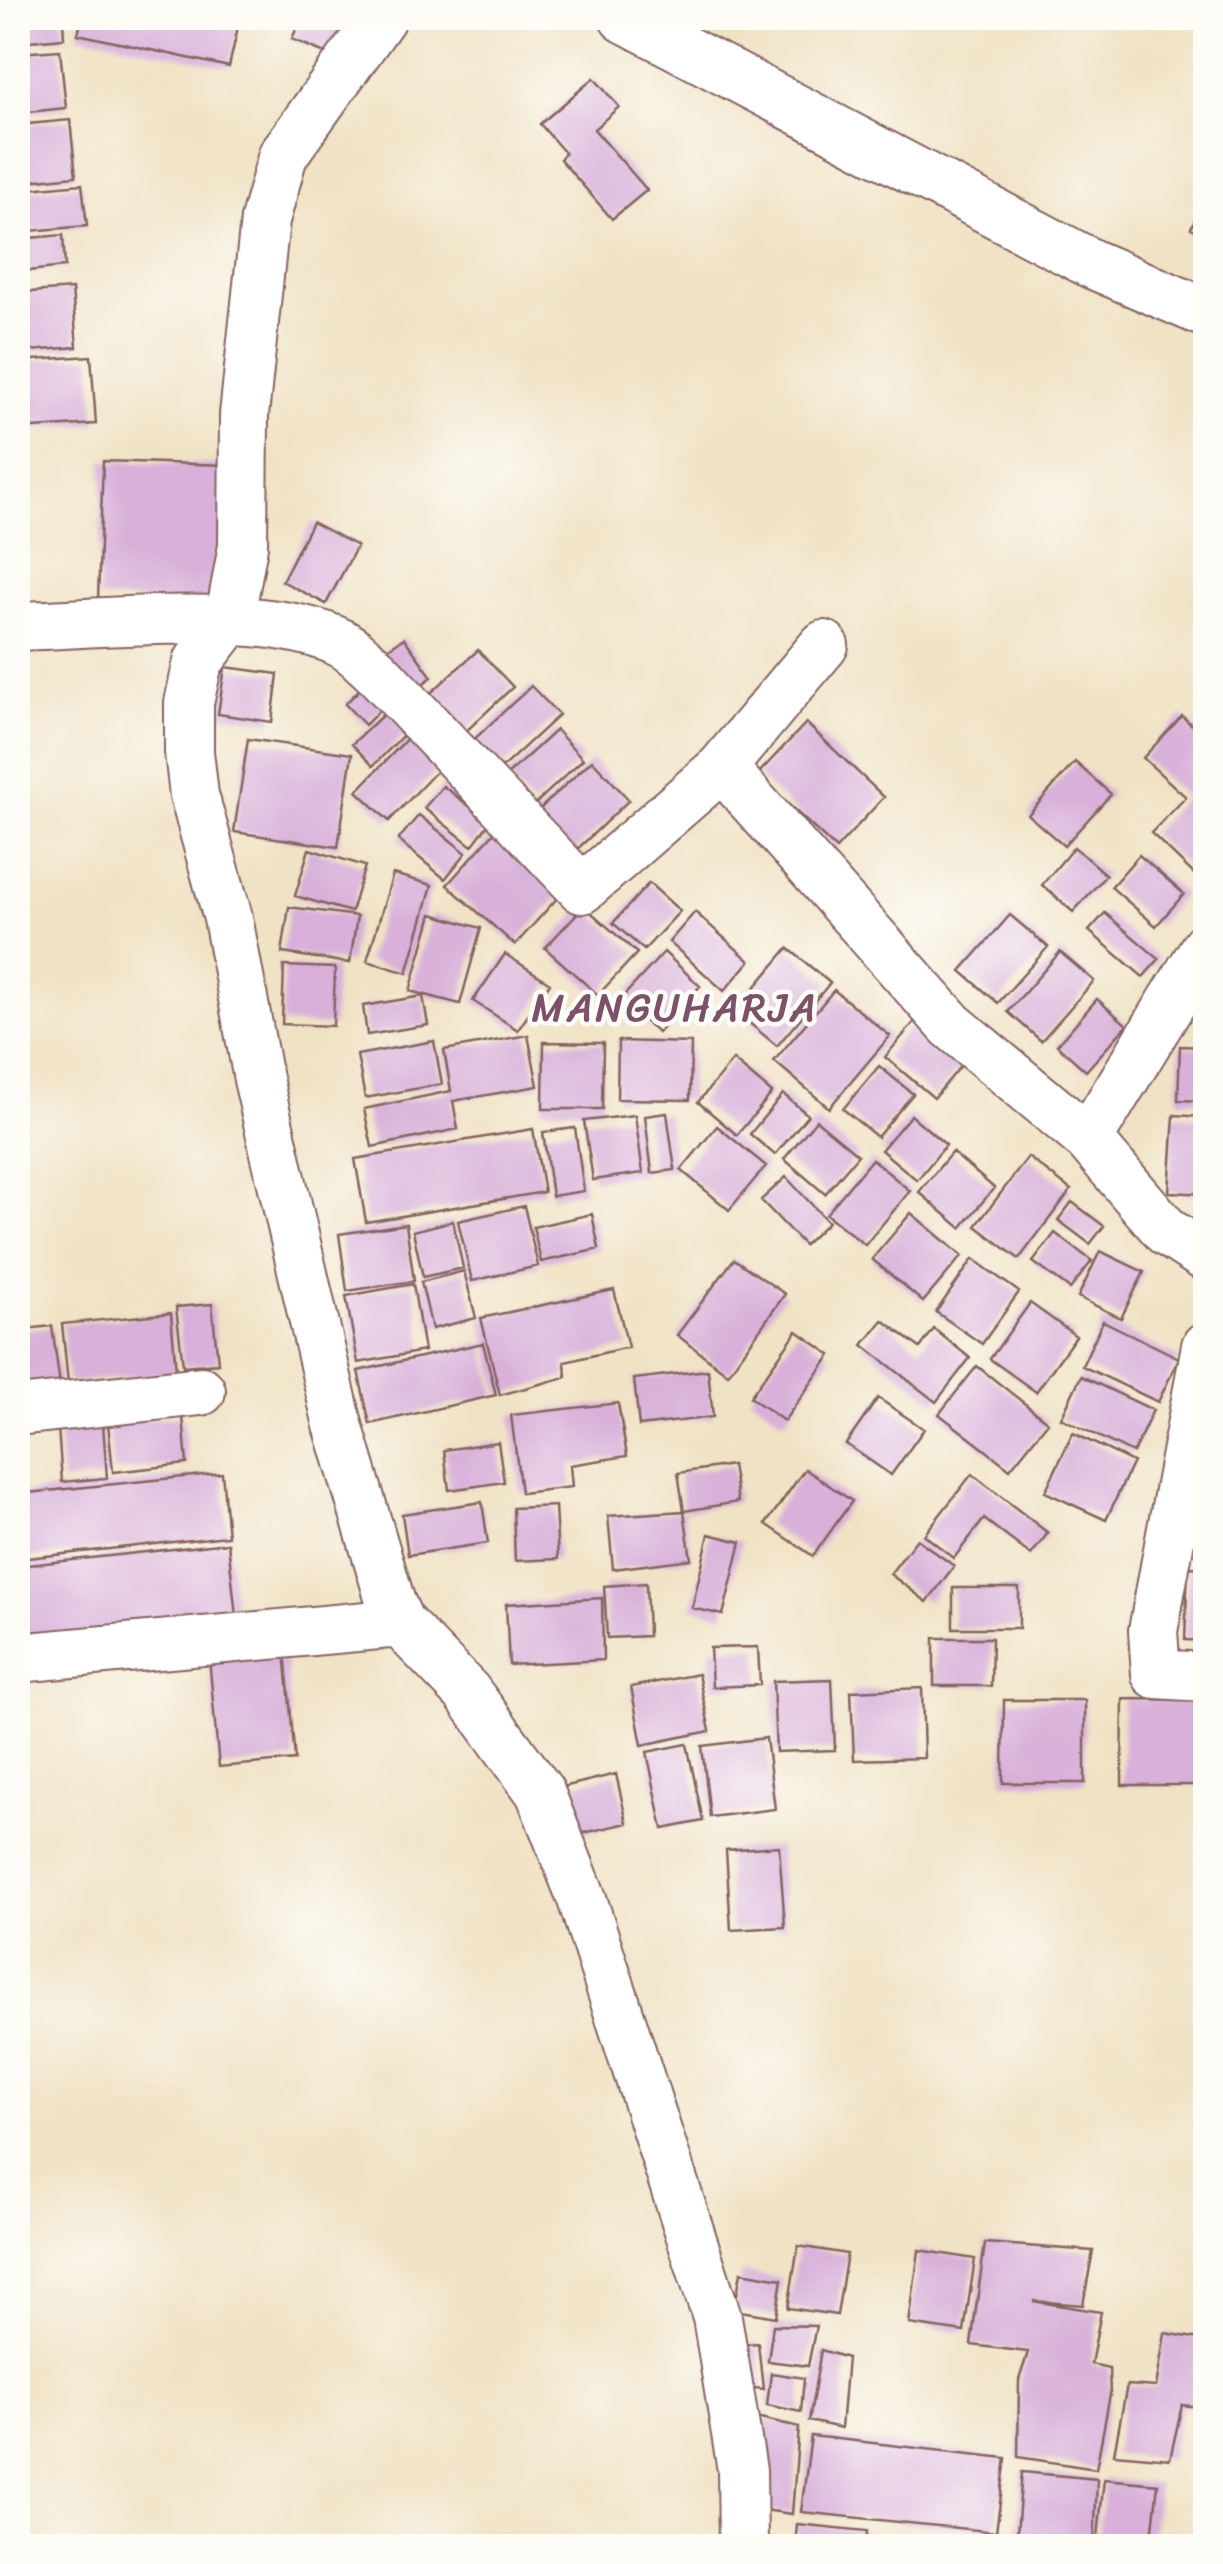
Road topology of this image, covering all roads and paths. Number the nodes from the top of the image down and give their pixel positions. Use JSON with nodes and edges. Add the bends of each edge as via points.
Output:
{"nodes":[{"id":1,"x":381,"y":18,"type":"edge"},
{"id":2,"x":624,"y":18,"type":"edge"},
{"id":3,"x":1206,"y":313,"type":"edge"},
{"id":4,"x":229,"y":622,"type":"junction"},
{"id":5,"x":18,"y":626,"type":"edge"},
{"id":6,"x":824,"y":645,"type":"dead end"},
{"id":7,"x":722,"y":767,"type":"junction"},
{"id":8,"x":1206,"y":946,"type":"edge"},
{"id":9,"x":1186,"y":1009,"type":"edge"},
{"id":10,"x":1088,"y":1139,"type":"junction"},
{"id":11,"x":1206,"y":1257,"type":"edge"},
{"id":12,"x":1206,"y":1346,"type":"edge"},
{"id":13,"x":202,"y":1391,"type":"dead end"},
{"id":14,"x":18,"y":1411,"type":"edge"},
{"id":15,"x":1194,"y":1478,"type":"edge"},
{"id":16,"x":400,"y":1624,"type":"junction"},
{"id":17,"x":18,"y":1658,"type":"edge"},
{"id":18,"x":1206,"y":1677,"type":"edge"},
{"id":19,"x":743,"y":2546,"type":"edge"}],
"edges":[{"from":1,"to":4,"type":"street","via":[[283,155],[265,220],[244,415],[243,546]]},
{"from":2,"to":3,"type":"street","via":[[1092,264]]},
{"from":4,"to":5,"type":"street"},
{"from":4,"to":7,"type":"street","via":[[304,628],[344,644],[582,889]]},
{"from":4,"to":16,"type":"street","via":[[198,662],[188,703],[194,795],[228,918],[338,1425]]},
{"from":6,"to":7,"type":"street"},
{"from":7,"to":10,"type":"street","via":[[951,1025]]},
{"from":8,"to":9,"type":"street"},
{"from":9,"to":10,"type":"street"},
{"from":10,"to":11,"type":"street","via":[[1167,1232]]},
{"from":12,"to":15,"type":"street"},
{"from":13,"to":14,"type":"street"},
{"from":15,"to":18,"type":"street","via":[[1152,1631],[1156,1674]]},
{"from":16,"to":17,"type":"street"},
{"from":16,"to":19,"type":"street","via":[[466,1692],[540,1792],[582,1899],[717,2317],[742,2470]]}]}
